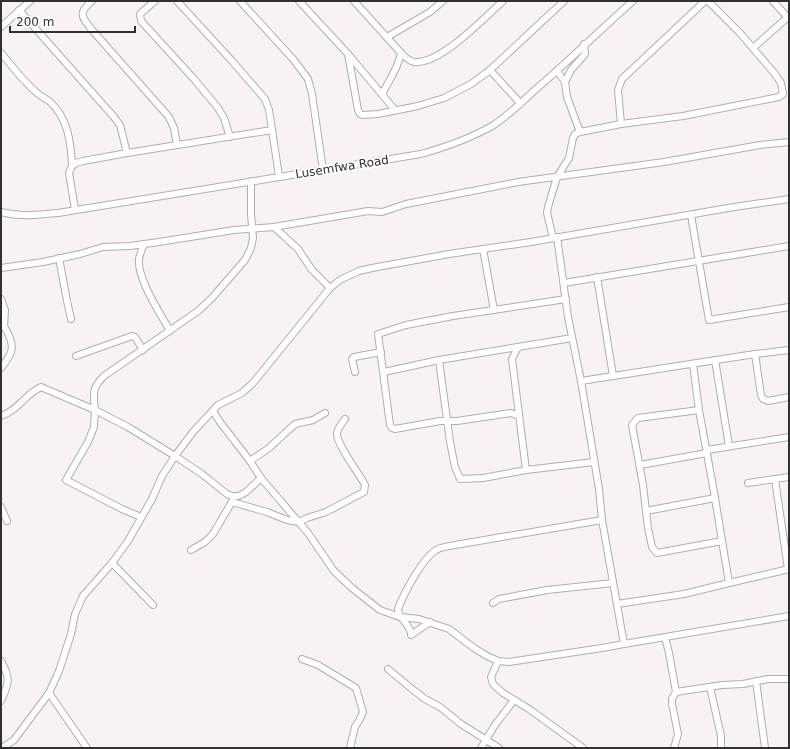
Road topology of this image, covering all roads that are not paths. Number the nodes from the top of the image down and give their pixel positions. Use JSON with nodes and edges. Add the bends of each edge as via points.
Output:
{"nodes":[{"id":1,"x":30,"y":1,"type":"edge"},
{"id":2,"x":92,"y":1,"type":"edge"},
{"id":3,"x":155,"y":1,"type":"edge"},
{"id":4,"x":177,"y":1,"type":"edge"},
{"id":5,"x":240,"y":1,"type":"edge"},
{"id":6,"x":300,"y":1,"type":"edge"},
{"id":7,"x":354,"y":1,"type":"edge"},
{"id":8,"x":443,"y":1,"type":"edge"},
{"id":9,"x":503,"y":1,"type":"edge"},
{"id":10,"x":633,"y":1,"type":"edge"},
{"id":11,"x":706,"y":1,"type":"edge"},
{"id":12,"x":773,"y":1,"type":"edge"},
{"id":13,"x":561,"y":2,"type":"edge"},
{"id":14,"x":19,"y":10,"type":"junction"},
{"id":15,"x":788,"y":18,"type":"edge"},
{"id":16,"x":1,"y":27,"type":"edge"},
{"id":17,"x":387,"y":37,"type":"junction"},
{"id":18,"x":584,"y":44,"type":"junction"},
{"id":19,"x":753,"y":48,"type":"junction"},
{"id":20,"x":1,"y":53,"type":"edge"},
{"id":21,"x":401,"y":53,"type":"junction"},
{"id":22,"x":348,"y":54,"type":"junction"},
{"id":23,"x":490,"y":70,"type":"junction"},
{"id":24,"x":557,"y":71,"type":"junction"},
{"id":25,"x":565,"y":82,"type":"junction"},
{"id":26,"x":382,"y":94,"type":"junction"},
{"id":27,"x":520,"y":103,"type":"junction"},
{"id":28,"x":395,"y":110,"type":"junction"},
{"id":29,"x":621,"y":124,"type":"junction"},
{"id":30,"x":272,"y":130,"type":"junction"},
{"id":31,"x":580,"y":132,"type":"junction"},
{"id":32,"x":230,"y":137,"type":"junction"},
{"id":33,"x":789,"y":142,"type":"edge"},
{"id":34,"x":177,"y":145,"type":"junction"},
{"id":35,"x":127,"y":153,"type":"junction"},
{"id":36,"x":72,"y":166,"type":"junction"},
{"id":37,"x":322,"y":170,"type":"junction"},
{"id":38,"x":279,"y":176,"type":"junction"},
{"id":39,"x":557,"y":177,"type":"junction"},
{"id":40,"x":251,"y":181,"type":"junction"},
{"id":41,"x":789,"y":199,"type":"edge"},
{"id":42,"x":75,"y":209,"type":"junction"},
{"id":43,"x":1,"y":212,"type":"edge"},
{"id":44,"x":691,"y":215,"type":"junction"},
{"id":45,"x":274,"y":227,"type":"junction"},
{"id":46,"x":252,"y":229,"type":"junction"},
{"id":47,"x":555,"y":237,"type":"junction"},
{"id":48,"x":144,"y":244,"type":"junction"},
{"id":49,"x":789,"y":246,"type":"edge"},
{"id":50,"x":483,"y":249,"type":"junction"},
{"id":51,"x":59,"y":258,"type":"junction"},
{"id":52,"x":699,"y":261,"type":"junction"},
{"id":53,"x":1,"y":268,"type":"edge"},
{"id":54,"x":597,"y":277,"type":"junction"},
{"id":55,"x":564,"y":283,"type":"junction"},
{"id":56,"x":330,"y":288,"type":"junction"},
{"id":57,"x":1,"y":299,"type":"edge"},
{"id":58,"x":566,"y":299,"type":"junction"},
{"id":59,"x":789,"y":307,"type":"edge"},
{"id":60,"x":494,"y":310,"type":"junction"},
{"id":61,"x":71,"y":319,"type":"dead end"},
{"id":62,"x":2,"y":325,"type":"edge"},
{"id":63,"x":170,"y":331,"type":"junction"},
{"id":64,"x":572,"y":338,"type":"junction"},
{"id":65,"x":518,"y":347,"type":"junction"},
{"id":66,"x":143,"y":350,"type":"junction"},
{"id":67,"x":789,"y":350,"type":"edge"},
{"id":68,"x":381,"y":352,"type":"junction"},
{"id":69,"x":755,"y":354,"type":"junction"},
{"id":70,"x":76,"y":356,"type":"dead end"},
{"id":71,"x":439,"y":360,"type":"junction"},
{"id":72,"x":715,"y":360,"type":"junction"},
{"id":73,"x":693,"y":364,"type":"junction"},
{"id":74,"x":1,"y":368,"type":"edge"},
{"id":75,"x":355,"y":372,"type":"dead end"},
{"id":76,"x":384,"y":372,"type":"junction"},
{"id":77,"x":613,"y":376,"type":"junction"},
{"id":78,"x":581,"y":382,"type":"junction"},
{"id":79,"x":789,"y":397,"type":"edge"},
{"id":80,"x":518,"y":406,"type":"junction"},
{"id":81,"x":95,"y":410,"type":"junction"},
{"id":82,"x":699,"y":410,"type":"junction"},
{"id":83,"x":213,"y":411,"type":"junction"},
{"id":84,"x":325,"y":413,"type":"dead end"},
{"id":85,"x":511,"y":413,"type":"junction"},
{"id":86,"x":1,"y":416,"type":"edge"},
{"id":87,"x":519,"y":416,"type":"junction"},
{"id":88,"x":345,"y":419,"type":"dead end"},
{"id":89,"x":448,"y":421,"type":"junction"},
{"id":90,"x":789,"y":437,"type":"edge"},
{"id":91,"x":729,"y":446,"type":"junction"},
{"id":92,"x":707,"y":452,"type":"junction"},
{"id":93,"x":175,"y":456,"type":"junction"},
{"id":94,"x":250,"y":461,"type":"junction"},
{"id":95,"x":594,"y":462,"type":"junction"},
{"id":96,"x":640,"y":465,"type":"junction"},
{"id":97,"x":526,"y":470,"type":"junction"},
{"id":98,"x":789,"y":476,"type":"edge"},
{"id":99,"x":260,"y":478,"type":"junction"},
{"id":100,"x":775,"y":479,"type":"junction"},
{"id":101,"x":748,"y":483,"type":"dead end"},
{"id":102,"x":715,"y":498,"type":"junction"},
{"id":103,"x":234,"y":499,"type":"junction"},
{"id":104,"x":1,"y":507,"type":"edge"},
{"id":105,"x":646,"y":511,"type":"junction"},
{"id":106,"x":141,"y":517,"type":"junction"},
{"id":107,"x":602,"y":520,"type":"junction"},
{"id":108,"x":7,"y":521,"type":"dead end"},
{"id":109,"x":299,"y":522,"type":"junction"},
{"id":110,"x":789,"y":523,"type":"edge"},
{"id":111,"x":782,"y":525,"type":"junction"},
{"id":112,"x":722,"y":541,"type":"junction"},
{"id":113,"x":192,"y":550,"type":"dead end"},
{"id":114,"x":112,"y":563,"type":"junction"},
{"id":115,"x":788,"y":569,"type":"edge"},
{"id":116,"x":613,"y":583,"type":"junction"},
{"id":117,"x":729,"y":583,"type":"junction"},
{"id":118,"x":493,"y":602,"type":"dead end"},
{"id":119,"x":617,"y":604,"type":"junction"},
{"id":120,"x":153,"y":605,"type":"dead end"},
{"id":121,"x":789,"y":616,"type":"edge"},
{"id":122,"x":400,"y":617,"type":"junction"},
{"id":123,"x":430,"y":622,"type":"junction"},
{"id":124,"x":665,"y":637,"type":"junction"},
{"id":125,"x":624,"y":644,"type":"junction"},
{"id":126,"x":302,"y":659,"type":"dead end"},
{"id":127,"x":1,"y":661,"type":"edge"},
{"id":128,"x":498,"y":661,"type":"junction"},
{"id":129,"x":388,"y":669,"type":"dead end"},
{"id":130,"x":789,"y":678,"type":"edge"},
{"id":131,"x":756,"y":681,"type":"junction"},
{"id":132,"x":710,"y":687,"type":"junction"},
{"id":133,"x":676,"y":692,"type":"junction"},
{"id":134,"x":49,"y":693,"type":"junction"},
{"id":135,"x":514,"y":700,"type":"junction"},
{"id":136,"x":1,"y":701,"type":"edge"},
{"id":137,"x":487,"y":740,"type":"junction"},
{"id":138,"x":2,"y":748,"type":"edge"},
{"id":139,"x":87,"y":748,"type":"edge"},
{"id":140,"x":350,"y":748,"type":"edge"},
{"id":141,"x":481,"y":748,"type":"edge"},
{"id":142,"x":499,"y":748,"type":"edge"},
{"id":143,"x":584,"y":748,"type":"edge"},
{"id":144,"x":674,"y":748,"type":"edge"},
{"id":145,"x":722,"y":748,"type":"edge"},
{"id":146,"x":765,"y":748,"type":"edge"}],
"edges":[{"from":1,"to":14,"type":"street"},
{"from":2,"to":34,"type":"street","via":[[85,7],[82,16],[169,117]]},
{"from":3,"to":32,"type":"street","via":[[140,14],[141,21],[218,108]]},
{"from":4,"to":30,"type":"street","via":[[261,93],[268,104]]},
{"from":5,"to":37,"type":"street","via":[[308,79]]},
{"from":6,"to":22,"type":"street"},
{"from":7,"to":17,"type":"street"},
{"from":8,"to":17,"type":"street","via":[[430,12]]},
{"from":9,"to":21,"type":"street","via":[[450,48],[438,55],[415,62]]},
{"from":10,"to":18,"type":"street","name":"Lusemfwa Road"},
{"from":11,"to":19,"type":"street"},
{"from":11,"to":29,"type":"street","via":[[622,79],[618,90]]},
{"from":12,"to":15,"type":"street"},
{"from":13,"to":23,"type":"street"},
{"from":14,"to":16,"type":"street"},
{"from":14,"to":35,"type":"street","via":[[114,117],[120,125]]},
{"from":15,"to":19,"type":"street"},
{"from":17,"to":21,"type":"street"},
{"from":18,"to":24,"type":"street","name":"Lusemfwa Road"},
{"from":18,"to":25,"type":"street","via":[[586,54],[571,70]]},
{"from":19,"to":29,"type":"street","via":[[781,83],[783,94],[779,97],[683,116]]},
{"from":20,"to":36,"type":"street","via":[[32,88],[49,101],[59,113],[68,136]]},
{"from":21,"to":26,"type":"street","via":[[398,67]]},
{"from":22,"to":26,"type":"street"},
{"from":22,"to":28,"type":"street","via":[[360,114]]},
{"from":23,"to":27,"type":"street"},
{"from":23,"to":28,"type":"street","via":[[471,84],[444,98]]},
{"from":24,"to":25,"type":"street"},
{"from":24,"to":27,"type":"street","name":"Lusemfwa Road"},
{"from":25,"to":31,"type":"street","via":[[567,97]]},
{"from":26,"to":28,"type":"street"},
{"from":27,"to":37,"type":"street","name":"Lusemfwa Road","via":[[493,125],[446,147],[421,154]]},
{"from":29,"to":31,"type":"street"},
{"from":30,"to":32,"type":"street"},
{"from":30,"to":38,"type":"street"},
{"from":31,"to":39,"type":"street","via":[[575,134],[569,158]]},
{"from":32,"to":34,"type":"street"},
{"from":33,"to":39,"type":"street"},
{"from":34,"to":35,"type":"street"},
{"from":35,"to":36,"type":"street","via":[[83,161]]},
{"from":36,"to":42,"type":"street","via":[[69,173]]},
{"from":37,"to":38,"type":"street","name":"Lusemfwa Road"},
{"from":38,"to":40,"type":"street","name":"Lusemfwa Road"},
{"from":39,"to":45,"type":"street","via":[[518,182],[395,207],[382,212],[368,211]]},
{"from":39,"to":47,"type":"street","via":[[547,213]]},
{"from":40,"to":42,"type":"street","name":"Lusemfwa Road"},
{"from":40,"to":46,"type":"street"},
{"from":41,"to":44,"type":"street"},
{"from":42,"to":43,"type":"street","name":"Lusemfwa Road","via":[[35,216]]},
{"from":44,"to":47,"type":"street"},
{"from":44,"to":52,"type":"street"},
{"from":45,"to":46,"type":"street"},
{"from":45,"to":56,"type":"street","via":[[298,249],[312,270]]},
{"from":46,"to":48,"type":"street"},
{"from":46,"to":63,"type":"street","via":[[253,243],[245,260],[211,299]]},
{"from":47,"to":50,"type":"street"},
{"from":47,"to":55,"type":"street"},
{"from":48,"to":51,"type":"street","via":[[103,247]]},
{"from":48,"to":63,"type":"street","via":[[139,259],[141,271],[152,299]]},
{"from":49,"to":52,"type":"street"},
{"from":50,"to":56,"type":"street","via":[[372,268],[340,280]]},
{"from":50,"to":60,"type":"street"},
{"from":51,"to":53,"type":"street"},
{"from":51,"to":61,"type":"street"},
{"from":52,"to":54,"type":"street"},
{"from":52,"to":59,"type":"street","via":[[709,320]]},
{"from":54,"to":55,"type":"street"},
{"from":54,"to":77,"type":"street"},
{"from":55,"to":58,"type":"street"},
{"from":56,"to":83,"type":"street","via":[[253,383],[242,393],[218,405]]},
{"from":57,"to":62,"type":"street","via":[[5,310]]},
{"from":58,"to":60,"type":"street"},
{"from":58,"to":64,"type":"street"},
{"from":60,"to":68,"type":"street","via":[[380,333],[378,335]]},
{"from":62,"to":74,"type":"street","via":[[10,336],[12,345],[11,356]]},
{"from":63,"to":66,"type":"street"},
{"from":64,"to":65,"type":"street"},
{"from":64,"to":78,"type":"street"},
{"from":65,"to":71,"type":"street"},
{"from":65,"to":80,"type":"street","via":[[512,359]]},
{"from":66,"to":70,"type":"street","via":[[132,336]]},
{"from":66,"to":81,"type":"street","via":[[117,366],[96,384]]},
{"from":67,"to":69,"type":"street"},
{"from":68,"to":75,"type":"street","via":[[354,357],[352,359]]},
{"from":68,"to":76,"type":"street"},
{"from":69,"to":72,"type":"street"},
{"from":69,"to":79,"type":"street","via":[[763,399],[768,401]]},
{"from":71,"to":76,"type":"street"},
{"from":71,"to":89,"type":"street"},
{"from":72,"to":73,"type":"street"},
{"from":72,"to":91,"type":"street"},
{"from":73,"to":77,"type":"street"},
{"from":73,"to":82,"type":"street"},
{"from":76,"to":89,"type":"street","via":[[392,428]]},
{"from":77,"to":78,"type":"street"},
{"from":78,"to":95,"type":"street"},
{"from":80,"to":85,"type":"street"},
{"from":80,"to":87,"type":"street"},
{"from":81,"to":86,"type":"street","via":[[41,387],[14,410]]},
{"from":81,"to":93,"type":"street"},
{"from":81,"to":106,"type":"street","via":[[94,427],[88,442],[66,480]]},
{"from":82,"to":92,"type":"street"},
{"from":82,"to":96,"type":"street","via":[[638,418],[632,425],[632,431]]},
{"from":83,"to":93,"type":"street","via":[[192,432]]},
{"from":83,"to":94,"type":"street"},
{"from":84,"to":94,"type":"street","via":[[313,420],[295,424]]},
{"from":85,"to":87,"type":"street"},
{"from":85,"to":89,"type":"street"},
{"from":87,"to":97,"type":"street"},
{"from":88,"to":109,"type":"street","via":[[337,434],[365,485],[364,492],[326,512]]},
{"from":89,"to":97,"type":"street","via":[[453,457],[460,479],[483,478]]},
{"from":90,"to":91,"type":"street"},
{"from":91,"to":92,"type":"street"},
{"from":92,"to":96,"type":"street"},
{"from":92,"to":102,"type":"street"},
{"from":93,"to":103,"type":"street"},
{"from":93,"to":106,"type":"street"},
{"from":94,"to":99,"type":"street"},
{"from":95,"to":97,"type":"street"},
{"from":95,"to":107,"type":"street"},
{"from":96,"to":105,"type":"street"},
{"from":98,"to":100,"type":"street"},
{"from":99,"to":103,"type":"street","via":[[246,492]]},
{"from":99,"to":109,"type":"street"},
{"from":100,"to":101,"type":"street"},
{"from":100,"to":111,"type":"street"},
{"from":102,"to":105,"type":"street"},
{"from":102,"to":112,"type":"street"},
{"from":103,"to":109,"type":"street","via":[[287,520]]},
{"from":103,"to":113,"type":"street","via":[[213,534]]},
{"from":104,"to":108,"type":"street"},
{"from":105,"to":112,"type":"street","via":[[654,551]]},
{"from":106,"to":114,"type":"street"},
{"from":107,"to":116,"type":"street"},
{"from":107,"to":122,"type":"street","via":[[436,550],[416,575],[401,600],[398,608]]},
{"from":109,"to":122,"type":"street","via":[[334,570],[352,588],[380,610]]},
{"from":110,"to":111,"type":"street"},
{"from":111,"to":115,"type":"street"},
{"from":112,"to":117,"type":"street"},
{"from":114,"to":120,"type":"street"},
{"from":114,"to":134,"type":"street","via":[[83,596],[75,614],[59,671]]},
{"from":115,"to":117,"type":"street"},
{"from":116,"to":118,"type":"street","via":[[547,590]]},
{"from":116,"to":119,"type":"street"},
{"from":117,"to":119,"type":"street","via":[[684,594]]},
{"from":119,"to":125,"type":"street"},
{"from":121,"to":124,"type":"street"},
{"from":122,"to":123,"type":"street"},
{"from":122,"to":123,"type":"street","via":[[409,627],[411,636]]},
{"from":123,"to":128,"type":"street","via":[[449,629],[474,648]]},
{"from":124,"to":125,"type":"street"},
{"from":124,"to":133,"type":"street"},
{"from":125,"to":128,"type":"street","via":[[509,662]]},
{"from":126,"to":140,"type":"street","via":[[356,688],[363,712],[355,727]]},
{"from":127,"to":136,"type":"street","via":[[9,680]]},
{"from":128,"to":135,"type":"street","via":[[491,674],[491,680]]},
{"from":129,"to":137,"type":"street","via":[[412,689]]},
{"from":130,"to":131,"type":"street"},
{"from":131,"to":132,"type":"street"},
{"from":131,"to":146,"type":"street"},
{"from":132,"to":133,"type":"street"},
{"from":132,"to":145,"type":"street"},
{"from":133,"to":144,"type":"street","via":[[672,699],[678,734]]},
{"from":134,"to":138,"type":"street","via":[[14,740]]},
{"from":134,"to":139,"type":"street"},
{"from":135,"to":137,"type":"street"},
{"from":135,"to":143,"type":"street"},
{"from":137,"to":141,"type":"street"},
{"from":137,"to":142,"type":"street"}]}
